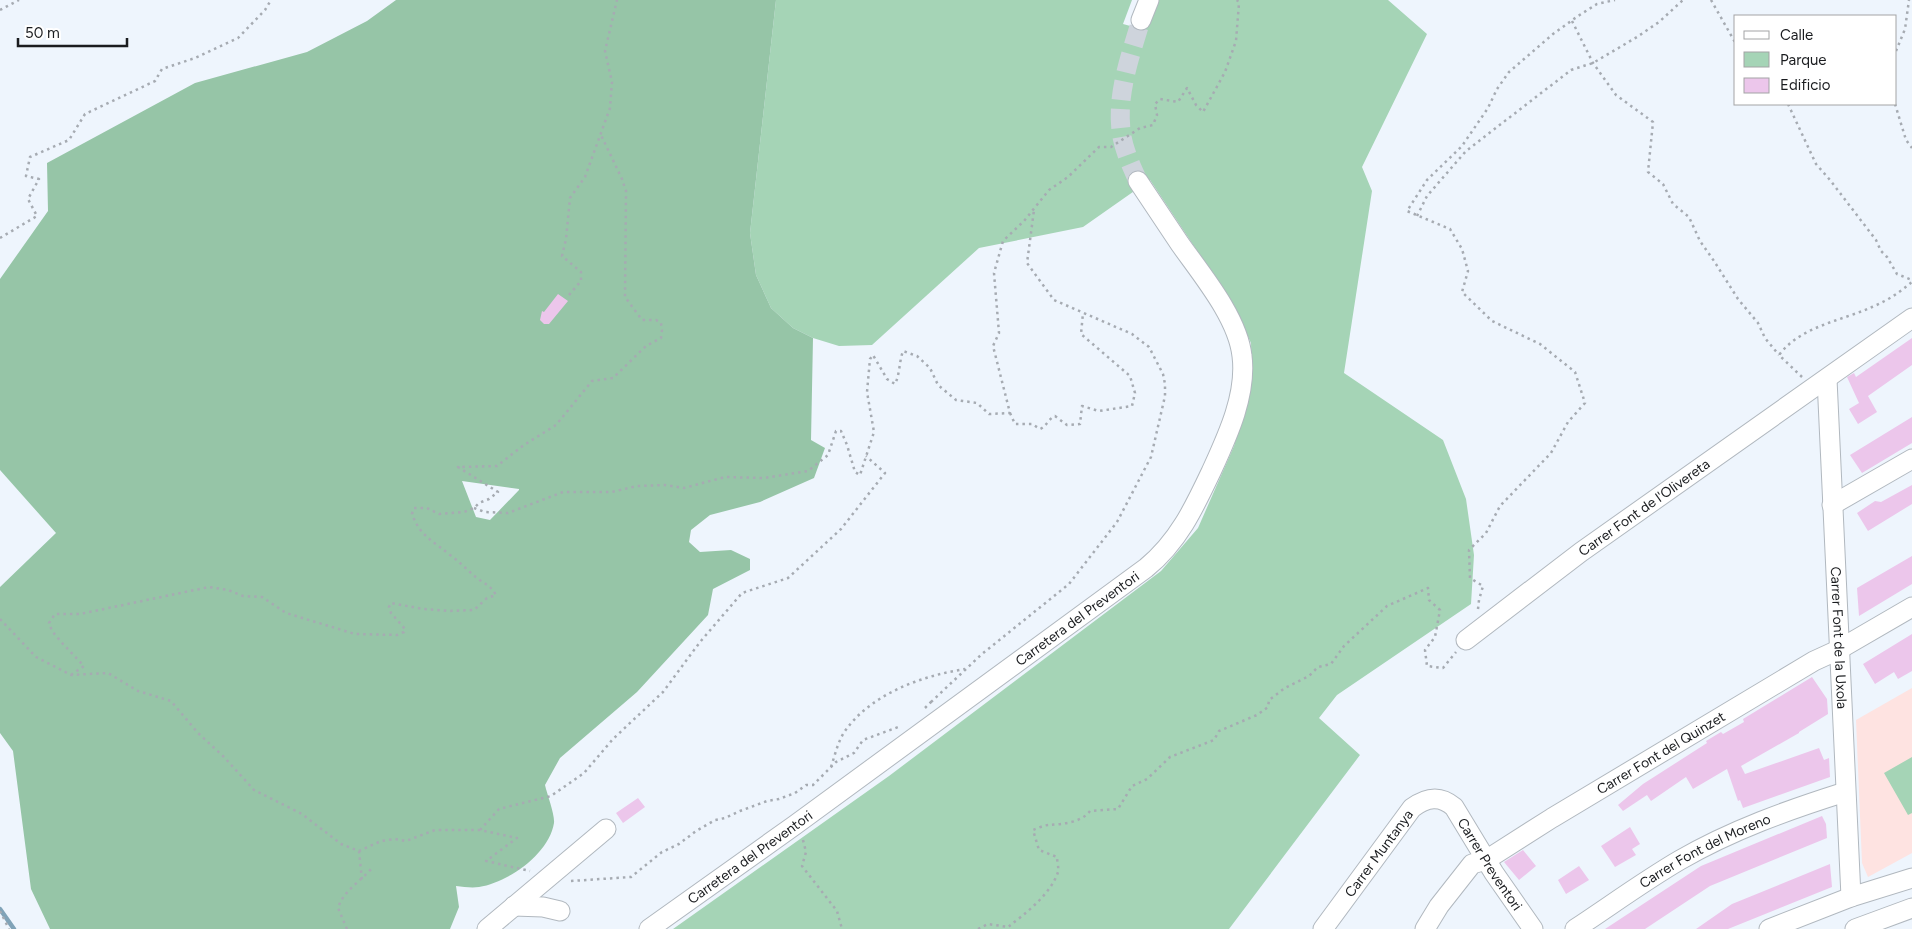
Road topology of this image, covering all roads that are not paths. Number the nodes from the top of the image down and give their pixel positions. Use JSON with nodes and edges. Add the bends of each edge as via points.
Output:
{"nodes":[{"id":1,"x":1149,"y":0,"type":"edge"},
{"id":2,"x":1141,"y":20,"type":"tunnel mouth"},
{"id":3,"x":1138,"y":181,"type":"tunnel mouth"},
{"id":4,"x":1912,"y":318,"type":"edge"},
{"id":5,"x":1820,"y":384,"type":"junction"},
{"id":6,"x":1912,"y":460,"type":"edge"},
{"id":7,"x":1832,"y":505,"type":"junction"},
{"id":8,"x":1912,"y":607,"type":"edge"},
{"id":9,"x":1471,"y":635,"type":"road end"},
{"id":10,"x":1838,"y":650,"type":"junction"},
{"id":11,"x":1845,"y":792,"type":"junction"},
{"id":12,"x":1446,"y":800,"type":"joint"},
{"id":13,"x":606,"y":829,"type":"dead end"},
{"id":14,"x":1486,"y":860,"type":"junction"},
{"id":15,"x":1912,"y":878,"type":"edge"},
{"id":16,"x":1851,"y":897,"type":"junction"},
{"id":17,"x":514,"y":906,"type":"junction"},
{"id":18,"x":1912,"y":908,"type":"edge"},
{"id":19,"x":560,"y":911,"type":"dead end"},
{"id":20,"x":487,"y":929,"type":"edge"},
{"id":21,"x":649,"y":929,"type":"edge"},
{"id":22,"x":1323,"y":929,"type":"edge"},
{"id":23,"x":1425,"y":929,"type":"edge"},
{"id":24,"x":1533,"y":929,"type":"edge"},
{"id":25,"x":1575,"y":929,"type":"edge"},
{"id":26,"x":1768,"y":929,"type":"edge"},
{"id":27,"x":1856,"y":929,"type":"edge"}],
"edges":[{"from":1,"to":2,"type":"street"},
{"from":3,"to":21,"type":"street","name":"Carretera del Preventori","via":[[1224,310],[1242,356],[1242,381],[1233,418],[1195,506],[1171,544],[1146,568]]},
{"from":4,"to":5,"type":"street","name":"Carrer Font de l'Olivereta"},
{"from":5,"to":7,"type":"street","name":"Carrer Font de la Uxola"},
{"from":5,"to":9,"type":"street","name":"Carrer Font de l'Olivereta","via":[[1581,552]]},
{"from":6,"to":7,"type":"street"},
{"from":7,"to":10,"type":"street","name":"Carrer Font de la Uxola"},
{"from":8,"to":10,"type":"street","name":"Carrer Font del Quinzet"},
{"from":10,"to":11,"type":"street","name":"Carrer Font de la Uxola"},
{"from":10,"to":14,"type":"street","name":"Carrer Font del Quinzet","via":[[1814,661]]},
{"from":11,"to":16,"type":"street","name":"Carrer Font de la Uxola"},
{"from":11,"to":25,"type":"street","name":"Carrer Font del Moreno","via":[[1769,818],[1716,841],[1679,860]]},
{"from":12,"to":14,"type":"street","name":"Carrer Preventori","via":[[1454,807]]},
{"from":12,"to":22,"type":"street","name":"Carrer Muntanya","via":[[1429,798],[1412,808]]},
{"from":13,"to":17,"type":"street"},
{"from":14,"to":23,"type":"street","name":"Carrer Font del Quinzet","via":[[1472,864]]},
{"from":14,"to":24,"type":"street","name":"Carrer Preventori"},
{"from":15,"to":16,"type":"street"},
{"from":16,"to":26,"type":"street"},
{"from":17,"to":19,"type":"street"},
{"from":17,"to":20,"type":"street"},
{"from":18,"to":27,"type":"street"}]}
